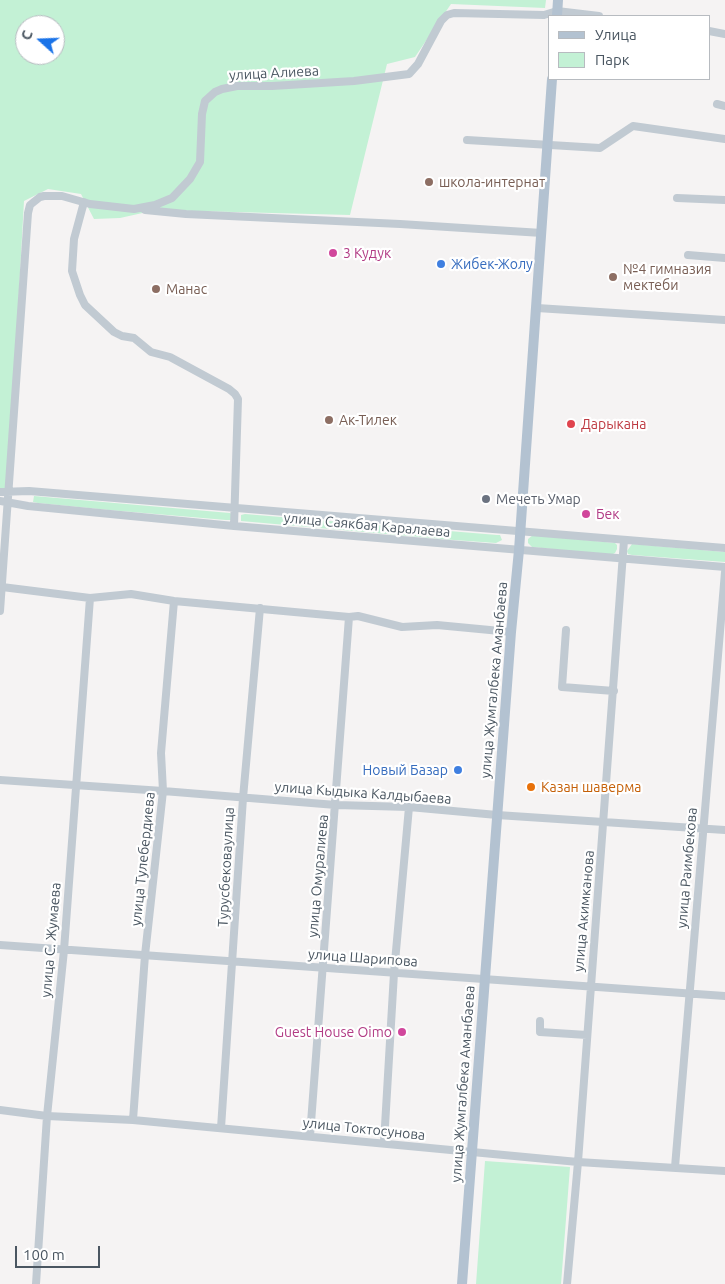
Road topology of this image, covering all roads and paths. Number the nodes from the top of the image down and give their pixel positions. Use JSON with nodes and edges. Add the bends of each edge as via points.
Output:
{"nodes":[{"id":1,"x":558,"y":0,"type":"edge"},
{"id":2,"x":557,"y":14,"type":"edge"},
{"id":3,"x":578,"y":15,"type":"edge"},
{"id":4,"x":710,"y":31,"type":"edge"},
{"id":5,"x":725,"y":34,"type":"edge"},
{"id":6,"x":552,"y":80,"type":"edge"},
{"id":7,"x":467,"y":140,"type":"dead end"},
{"id":8,"x":725,"y":140,"type":"edge"},
{"id":9,"x":548,"y":144,"type":"junction"},
{"id":10,"x":677,"y":198,"type":"dead end"},
{"id":11,"x":725,"y":200,"type":"edge"},
{"id":12,"x":84,"y":202,"type":"junction"},
{"id":13,"x":134,"y":209,"type":"junction"},
{"id":14,"x":542,"y":233,"type":"junction"},
{"id":15,"x":688,"y":255,"type":"dead end"},
{"id":16,"x":725,"y":258,"type":"edge"},
{"id":17,"x":537,"y":308,"type":"junction"},
{"id":18,"x":725,"y":320,"type":"edge"},
{"id":19,"x":4,"y":492,"type":"edge"},
{"id":20,"x":4,"y":502,"type":"edge"},
{"id":21,"x":234,"y":507,"type":"junction"},
{"id":22,"x":234,"y":526,"type":"junction"},
{"id":23,"x":520,"y":531,"type":"junction"},
{"id":24,"x":624,"y":540,"type":"junction"},
{"id":25,"x":725,"y":548,"type":"edge"},
{"id":26,"x":519,"y":550,"type":"junction"},
{"id":27,"x":622,"y":560,"type":"junction"},
{"id":28,"x":725,"y":567,"type":"edge"},
{"id":29,"x":725,"y":572,"type":"edge"},
{"id":30,"x":2,"y":587,"type":"junction"},
{"id":31,"x":90,"y":598,"type":"junction"},
{"id":32,"x":174,"y":601,"type":"junction"},
{"id":33,"x":260,"y":608,"type":"junction"},
{"id":34,"x":0,"y":611,"type":"edge"},
{"id":35,"x":349,"y":617,"type":"junction"},
{"id":36,"x":566,"y":630,"type":"dead end"},
{"id":37,"x":511,"y":632,"type":"junction"},
{"id":38,"x":614,"y":692,"type":"junction"},
{"id":39,"x":0,"y":780,"type":"edge"},
{"id":40,"x":76,"y":785,"type":"junction"},
{"id":41,"x":163,"y":791,"type":"junction"},
{"id":42,"x":243,"y":798,"type":"junction"},
{"id":43,"x":336,"y":805,"type":"junction"},
{"id":44,"x":409,"y":807,"type":"junction"},
{"id":45,"x":497,"y":815,"type":"junction"},
{"id":46,"x":604,"y":822,"type":"junction"},
{"id":47,"x":703,"y":829,"type":"junction"},
{"id":48,"x":725,"y":830,"type":"edge"},
{"id":49,"x":0,"y":945,"type":"edge"},
{"id":50,"x":64,"y":950,"type":"junction"},
{"id":51,"x":145,"y":956,"type":"junction"},
{"id":52,"x":234,"y":962,"type":"junction"},
{"id":53,"x":323,"y":967,"type":"junction"},
{"id":54,"x":394,"y":973,"type":"junction"},
{"id":55,"x":484,"y":979,"type":"junction"},
{"id":56,"x":590,"y":986,"type":"junction"},
{"id":57,"x":689,"y":993,"type":"junction"},
{"id":58,"x":725,"y":996,"type":"edge"},
{"id":59,"x":540,"y":1021,"type":"dead end"},
{"id":60,"x":587,"y":1035,"type":"junction"},
{"id":61,"x":0,"y":1110,"type":"edge"},
{"id":62,"x":47,"y":1116,"type":"junction"},
{"id":63,"x":133,"y":1120,"type":"junction"},
{"id":64,"x":221,"y":1128,"type":"junction"},
{"id":65,"x":310,"y":1136,"type":"junction"},
{"id":66,"x":384,"y":1143,"type":"junction"},
{"id":67,"x":472,"y":1153,"type":"junction"},
{"id":68,"x":578,"y":1162,"type":"junction"},
{"id":69,"x":675,"y":1167,"type":"junction"},
{"id":70,"x":725,"y":1171,"type":"edge"},
{"id":71,"x":36,"y":1284,"type":"edge"},
{"id":72,"x":462,"y":1284,"type":"edge"},
{"id":73,"x":567,"y":1284,"type":"edge"}],
"edges":[{"from":1,"to":2,"type":"main road"},
{"from":2,"to":3,"type":"street"},
{"from":2,"to":13,"type":"street","name":"улица Алиева","via":[[447,15],[441,20],[418,64],[409,74],[396,77],[237,86],[215,92],[203,105],[200,162],[190,179],[172,198]]},
{"from":4,"to":5,"type":"street"},
{"from":6,"to":9,"type":"main road","name":"улица Жумгалбека Аманбаева"},
{"from":7,"to":9,"type":"street"},
{"from":8,"to":9,"type":"street","via":[[634,126],[600,148]]},
{"from":9,"to":14,"type":"main road","name":"улица Жумгалбека Аманбаева"},
{"from":10,"to":11,"type":"street"},
{"from":12,"to":13,"type":"street","name":"улица Алиева"},
{"from":12,"to":19,"type":"street","name":"улица Алиева","via":[[48,196],[40,198],[28,209]]},
{"from":12,"to":21,"type":"street","via":[[74,239],[72,271],[85,305],[114,332],[134,338],[151,352],[170,357],[213,380],[238,399]]},
{"from":13,"to":14,"type":"street"},
{"from":14,"to":17,"type":"main road","name":"улица Жумгалбека Аманбаева"},
{"from":15,"to":16,"type":"street"},
{"from":17,"to":18,"type":"street"},
{"from":17,"to":23,"type":"main road","name":"улица Жумгалбека Аманбаева"},
{"from":19,"to":20,"type":"street","name":"улица Алиева"},
{"from":19,"to":21,"type":"street","name":"улица Саякбая Каралаева","via":[[29,491]]},
{"from":20,"to":22,"type":"street","name":"улица Саякбая Каралаева"},
{"from":20,"to":30,"type":"street","name":"улица Алиева"},
{"from":21,"to":22,"type":"street"},
{"from":21,"to":23,"type":"street","name":"улица Саякбая Каралаева"},
{"from":22,"to":26,"type":"street","name":"улица Саякбая Каралаева"},
{"from":23,"to":24,"type":"street","name":"улица Саякбая Каралаева"},
{"from":23,"to":26,"type":"main road","name":"улица Жумгалбека Аманбаева"},
{"from":24,"to":25,"type":"street","name":"улица Саякбая Каралаева"},
{"from":24,"to":27,"type":"street","name":"улица Акимканова"},
{"from":26,"to":27,"type":"street","name":"улица Саякбая Каралаева"},
{"from":26,"to":37,"type":"main road","name":"улица Жумгалбека Аманбаева"},
{"from":27,"to":28,"type":"street","name":"улица Саякбая Каралаева"},
{"from":27,"to":38,"type":"street","name":"улица Акимканова"},
{"from":29,"to":47,"type":"street","name":"улица Раимбекова"},
{"from":30,"to":31,"type":"street"},
{"from":30,"to":34,"type":"street","name":"улица Алиева"},
{"from":31,"to":32,"type":"street","via":[[131,594]]},
{"from":31,"to":40,"type":"street","name":"улица С. Жумаева"},
{"from":32,"to":33,"type":"street"},
{"from":32,"to":41,"type":"street","name":"улица Тулебердиева","via":[[161,753]]},
{"from":33,"to":35,"type":"street"},
{"from":33,"to":42,"type":"street","name":"Турусбековаулица"},
{"from":35,"to":37,"type":"street","via":[[358,616],[402,627],[437,625]]},
{"from":35,"to":43,"type":"street","name":"улица Омуралиева"},
{"from":36,"to":38,"type":"street","via":[[562,687]]},
{"from":37,"to":45,"type":"main road","name":"улица Жумгалбека Аманбаева"},
{"from":38,"to":46,"type":"street","name":"улица Акимканова"},
{"from":39,"to":40,"type":"street","name":"улица Кыдыка Калдыбаева"},
{"from":40,"to":41,"type":"street","name":"улица Кыдыка Калдыбаева"},
{"from":40,"to":50,"type":"street","name":"улица С. Жумаева"},
{"from":41,"to":42,"type":"street","name":"улица Кыдыка Калдыбаева"},
{"from":41,"to":51,"type":"street","name":"улица Тулебердиева"},
{"from":42,"to":43,"type":"street","name":"улица Кыдыка Калдыбаева"},
{"from":42,"to":52,"type":"street","name":"Турусбековаулица"},
{"from":43,"to":44,"type":"street","name":"улица Кыдыка Калдыбаева"},
{"from":43,"to":53,"type":"street","name":"улица Омуралиева"},
{"from":44,"to":45,"type":"street","name":"улица Кыдыка Калдыбаева"},
{"from":44,"to":54,"type":"street"},
{"from":45,"to":46,"type":"street","name":"улица Кыдыка Калдыбаева"},
{"from":45,"to":55,"type":"main road","name":"улица Жумгалбека Аманбаева"},
{"from":46,"to":47,"type":"street","name":"улица Кыдыка Калдыбаева"},
{"from":46,"to":56,"type":"street","name":"улица Акимканова"},
{"from":47,"to":48,"type":"street","name":"улица Кыдыка Калдыбаева"},
{"from":47,"to":57,"type":"street","name":"улица Раимбекова"},
{"from":49,"to":50,"type":"street","name":"улица Шарипова"},
{"from":50,"to":51,"type":"street","name":"улица Шарипова"},
{"from":50,"to":62,"type":"street","name":"улица С. Жумаева"},
{"from":51,"to":52,"type":"street","name":"улица Шарипова"},
{"from":51,"to":63,"type":"street","name":"улица Тулебердиева"},
{"from":52,"to":53,"type":"street","name":"улица Шарипова"},
{"from":52,"to":64,"type":"street","name":"Турусбековаулица"},
{"from":53,"to":54,"type":"street","name":"улица Шарипова"},
{"from":53,"to":65,"type":"street","name":"улица Омуралиева"},
{"from":54,"to":55,"type":"street","name":"улица Шарипова"},
{"from":54,"to":66,"type":"street"},
{"from":55,"to":56,"type":"street","name":"улица Шарипова"},
{"from":55,"to":67,"type":"main road","name":"улица Жумгалбека Аманбаева"},
{"from":56,"to":57,"type":"street","name":"улица Шарипова"},
{"from":56,"to":60,"type":"street","name":"улица Акимканова"},
{"from":57,"to":58,"type":"street","name":"улица Шарипова"},
{"from":57,"to":69,"type":"street","name":"улица Раимбекова"},
{"from":59,"to":60,"type":"street","via":[[540,1032]]},
{"from":60,"to":68,"type":"street","name":"улица Акимканова"},
{"from":61,"to":62,"type":"street","name":"улица Токтосунова"},
{"from":62,"to":63,"type":"street","name":"улица Токтосунова"},
{"from":62,"to":71,"type":"street","name":"улица С. Жумаева"},
{"from":63,"to":64,"type":"street","name":"улица Токтосунова"},
{"from":64,"to":65,"type":"street","name":"улица Токтосунова"},
{"from":65,"to":66,"type":"street","name":"улица Токтосунова"},
{"from":66,"to":67,"type":"street","name":"улица Токтосунова"},
{"from":67,"to":68,"type":"street","name":"улица Токтосунова"},
{"from":67,"to":72,"type":"main road","name":"улица Жумгалбека Аманбаева"},
{"from":68,"to":69,"type":"street","name":"улица Токтосунова"},
{"from":68,"to":73,"type":"street","name":"улица Акимканова"},
{"from":69,"to":70,"type":"street","name":"улица Токтосунова"}]}
